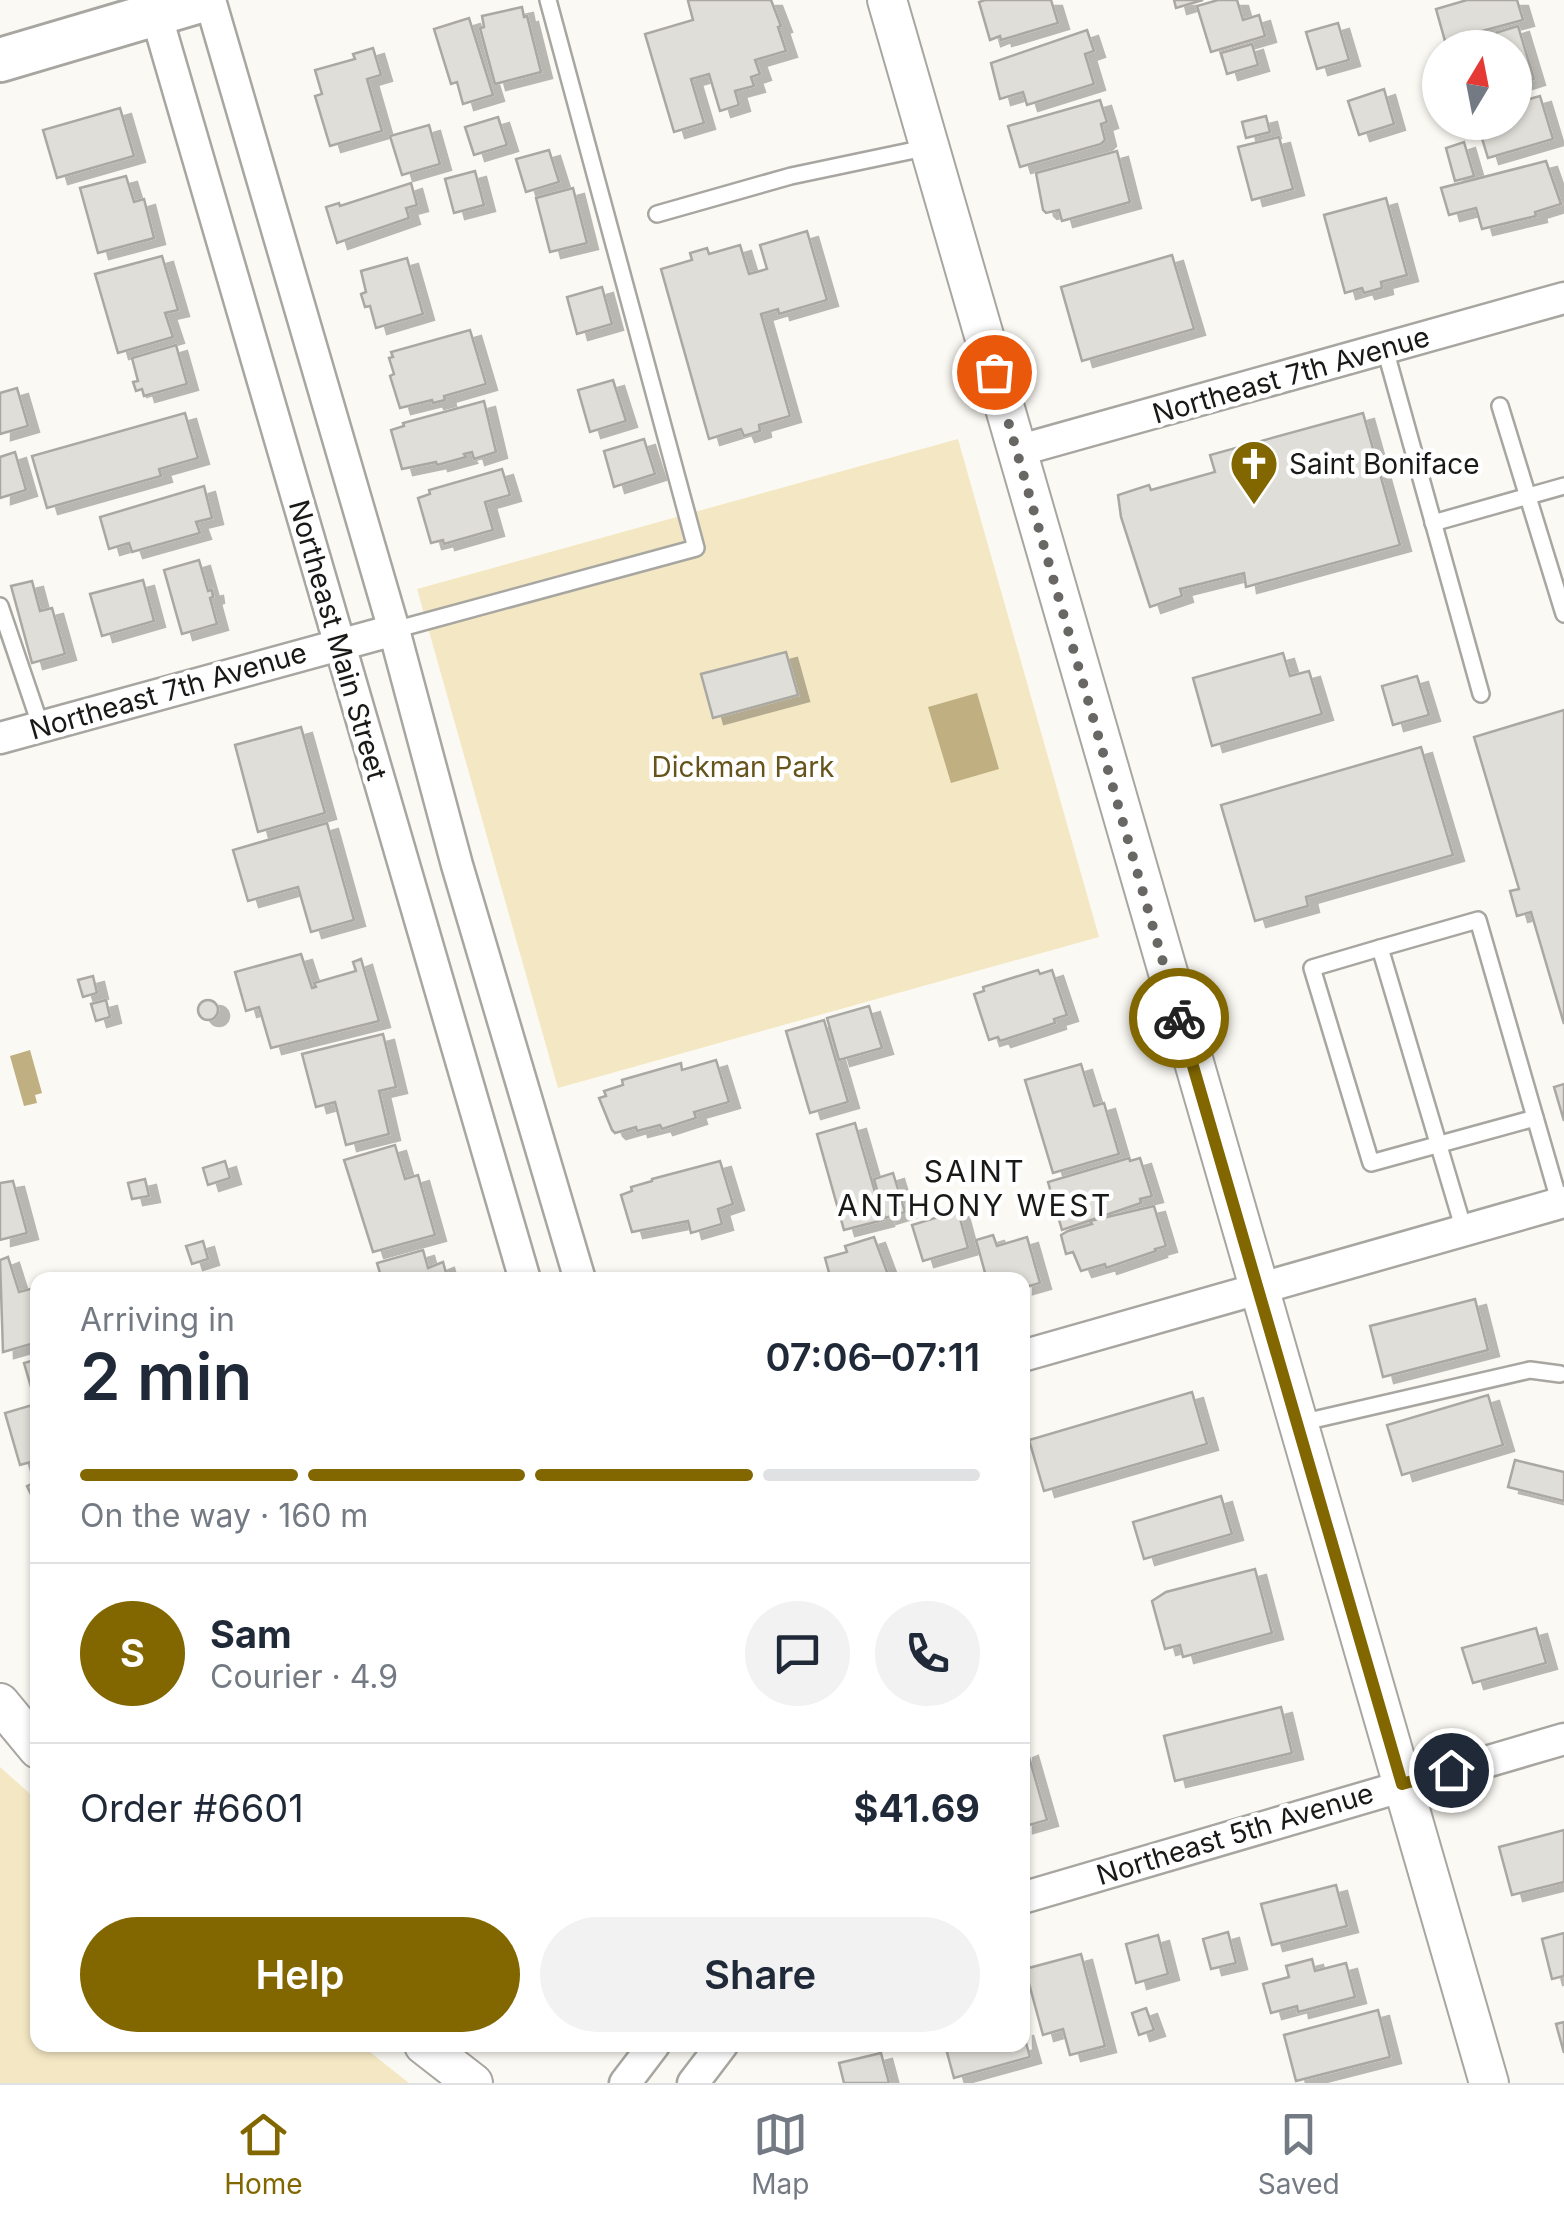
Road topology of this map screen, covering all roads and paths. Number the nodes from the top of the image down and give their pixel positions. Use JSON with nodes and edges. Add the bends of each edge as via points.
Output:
{"nodes":[{"id":1,"x":207,"y":0,"type":"edge"},
{"id":2,"x":548,"y":0,"type":"edge"},
{"id":3,"x":887,"y":0,"type":"edge"},
{"id":4,"x":154,"y":6,"type":"edge"},
{"id":5,"x":0,"y":60,"type":"edge"},
{"id":6,"x":929,"y":147,"type":"junction"},
{"id":7,"x":657,"y":214,"type":"dead end"},
{"id":8,"x":1564,"y":298,"type":"edge"},
{"id":9,"x":1385,"y":349,"type":"junction"},
{"id":10,"x":1500,"y":406,"type":"dead end"},
{"id":11,"x":1017,"y":451,"type":"junction"},
{"id":12,"x":1564,"y":486,"type":"edge"},
{"id":13,"x":1528,"y":495,"type":"junction"},
{"id":14,"x":1433,"y":523,"type":"junction"},
{"id":15,"x":0,"y":606,"type":"edge"},
{"id":16,"x":1564,"y":614,"type":"edge"},
{"id":17,"x":394,"y":630,"type":"junction"},
{"id":18,"x":339,"y":643,"type":"junction"},
{"id":19,"x":1482,"y":694,"type":"dead end"},
{"id":20,"x":42,"y":727,"type":"junction"},
{"id":21,"x":0,"y":738,"type":"edge"},
{"id":22,"x":1380,"y":948,"type":"junction"},
{"id":23,"x":1535,"y":1118,"type":"junction"},
{"id":24,"x":1439,"y":1144,"type":"junction"},
{"id":25,"x":1562,"y":1203,"type":"edge"},
{"id":26,"x":1464,"y":1230,"type":"junction"},
{"id":27,"x":524,"y":1272,"type":"edge"},
{"id":28,"x":578,"y":1272,"type":"edge"},
{"id":29,"x":1257,"y":1290,"type":"junction"},
{"id":30,"x":1030,"y":1354,"type":"edge"},
{"id":31,"x":1560,"y":1374,"type":"dead end"},
{"id":32,"x":1296,"y":1424,"type":"junction"},
{"id":33,"x":0,"y":1703,"type":"edge"},
{"id":34,"x":30,"y":1739,"type":"edge"},
{"id":35,"x":1564,"y":1739,"type":"edge"},
{"id":36,"x":1402,"y":1784,"type":"junction"},
{"id":37,"x":1030,"y":1896,"type":"edge"},
{"id":38,"x":433,"y":2052,"type":"edge"},
{"id":39,"x":649,"y":2052,"type":"edge"},
{"id":40,"x":716,"y":2052,"type":"edge"},
{"id":41,"x":473,"y":2083,"type":"edge"},
{"id":42,"x":625,"y":2083,"type":"edge"},
{"id":43,"x":692,"y":2083,"type":"edge"},
{"id":44,"x":1489,"y":2083,"type":"edge"}],
"edges":[{"from":1,"to":4,"type":"main road"},
{"from":1,"to":17,"type":"street","name":"Northeast Main Street"},
{"from":2,"to":17,"type":"lane","via":[[696,548]]},
{"from":3,"to":6,"type":"street"},
{"from":4,"to":5,"type":"main road"},
{"from":4,"to":18,"type":"street","name":"Northeast Main Street"},
{"from":6,"to":7,"type":"lane"},
{"from":6,"to":11,"type":"street"},
{"from":8,"to":9,"type":"street","name":"Northeast 7th Avenue"},
{"from":9,"to":11,"type":"street","name":"Northeast 7th Avenue"},
{"from":9,"to":14,"type":"lane"},
{"from":10,"to":13,"type":"lane"},
{"from":11,"to":29,"type":"street"},
{"from":12,"to":13,"type":"lane"},
{"from":13,"to":14,"type":"lane"},
{"from":13,"to":16,"type":"lane"},
{"from":14,"to":19,"type":"lane"},
{"from":15,"to":20,"type":"lane"},
{"from":17,"to":18,"type":"street","name":"Northeast 7th Avenue"},
{"from":17,"to":28,"type":"street","name":"Northeast Main Street"},
{"from":18,"to":20,"type":"street","name":"Northeast 7th Avenue"},
{"from":18,"to":27,"type":"street","name":"Northeast Main Street"},
{"from":20,"to":21,"type":"street","name":"Northeast 7th Avenue"},
{"from":22,"to":23,"type":"lane","via":[[1478,920]]},
{"from":22,"to":24,"type":"lane"},
{"from":22,"to":24,"type":"lane","via":[[1312,968],[1370,1163]]},
{"from":23,"to":24,"type":"lane"},
{"from":23,"to":25,"type":"lane"},
{"from":24,"to":26,"type":"lane"},
{"from":25,"to":26,"type":"street"},
{"from":26,"to":29,"type":"street"},
{"from":29,"to":30,"type":"street"},
{"from":29,"to":32,"type":"street"},
{"from":31,"to":32,"type":"lane","via":[[1530,1370]]},
{"from":32,"to":36,"type":"street"},
{"from":33,"to":34,"type":"street"},
{"from":35,"to":36,"type":"street","name":"Northeast 5th Avenue"},
{"from":36,"to":37,"type":"street","name":"Northeast 5th Avenue"},
{"from":36,"to":44,"type":"street"},
{"from":38,"to":41,"type":"street"},
{"from":39,"to":42,"type":"street"},
{"from":40,"to":43,"type":"street"}]}
